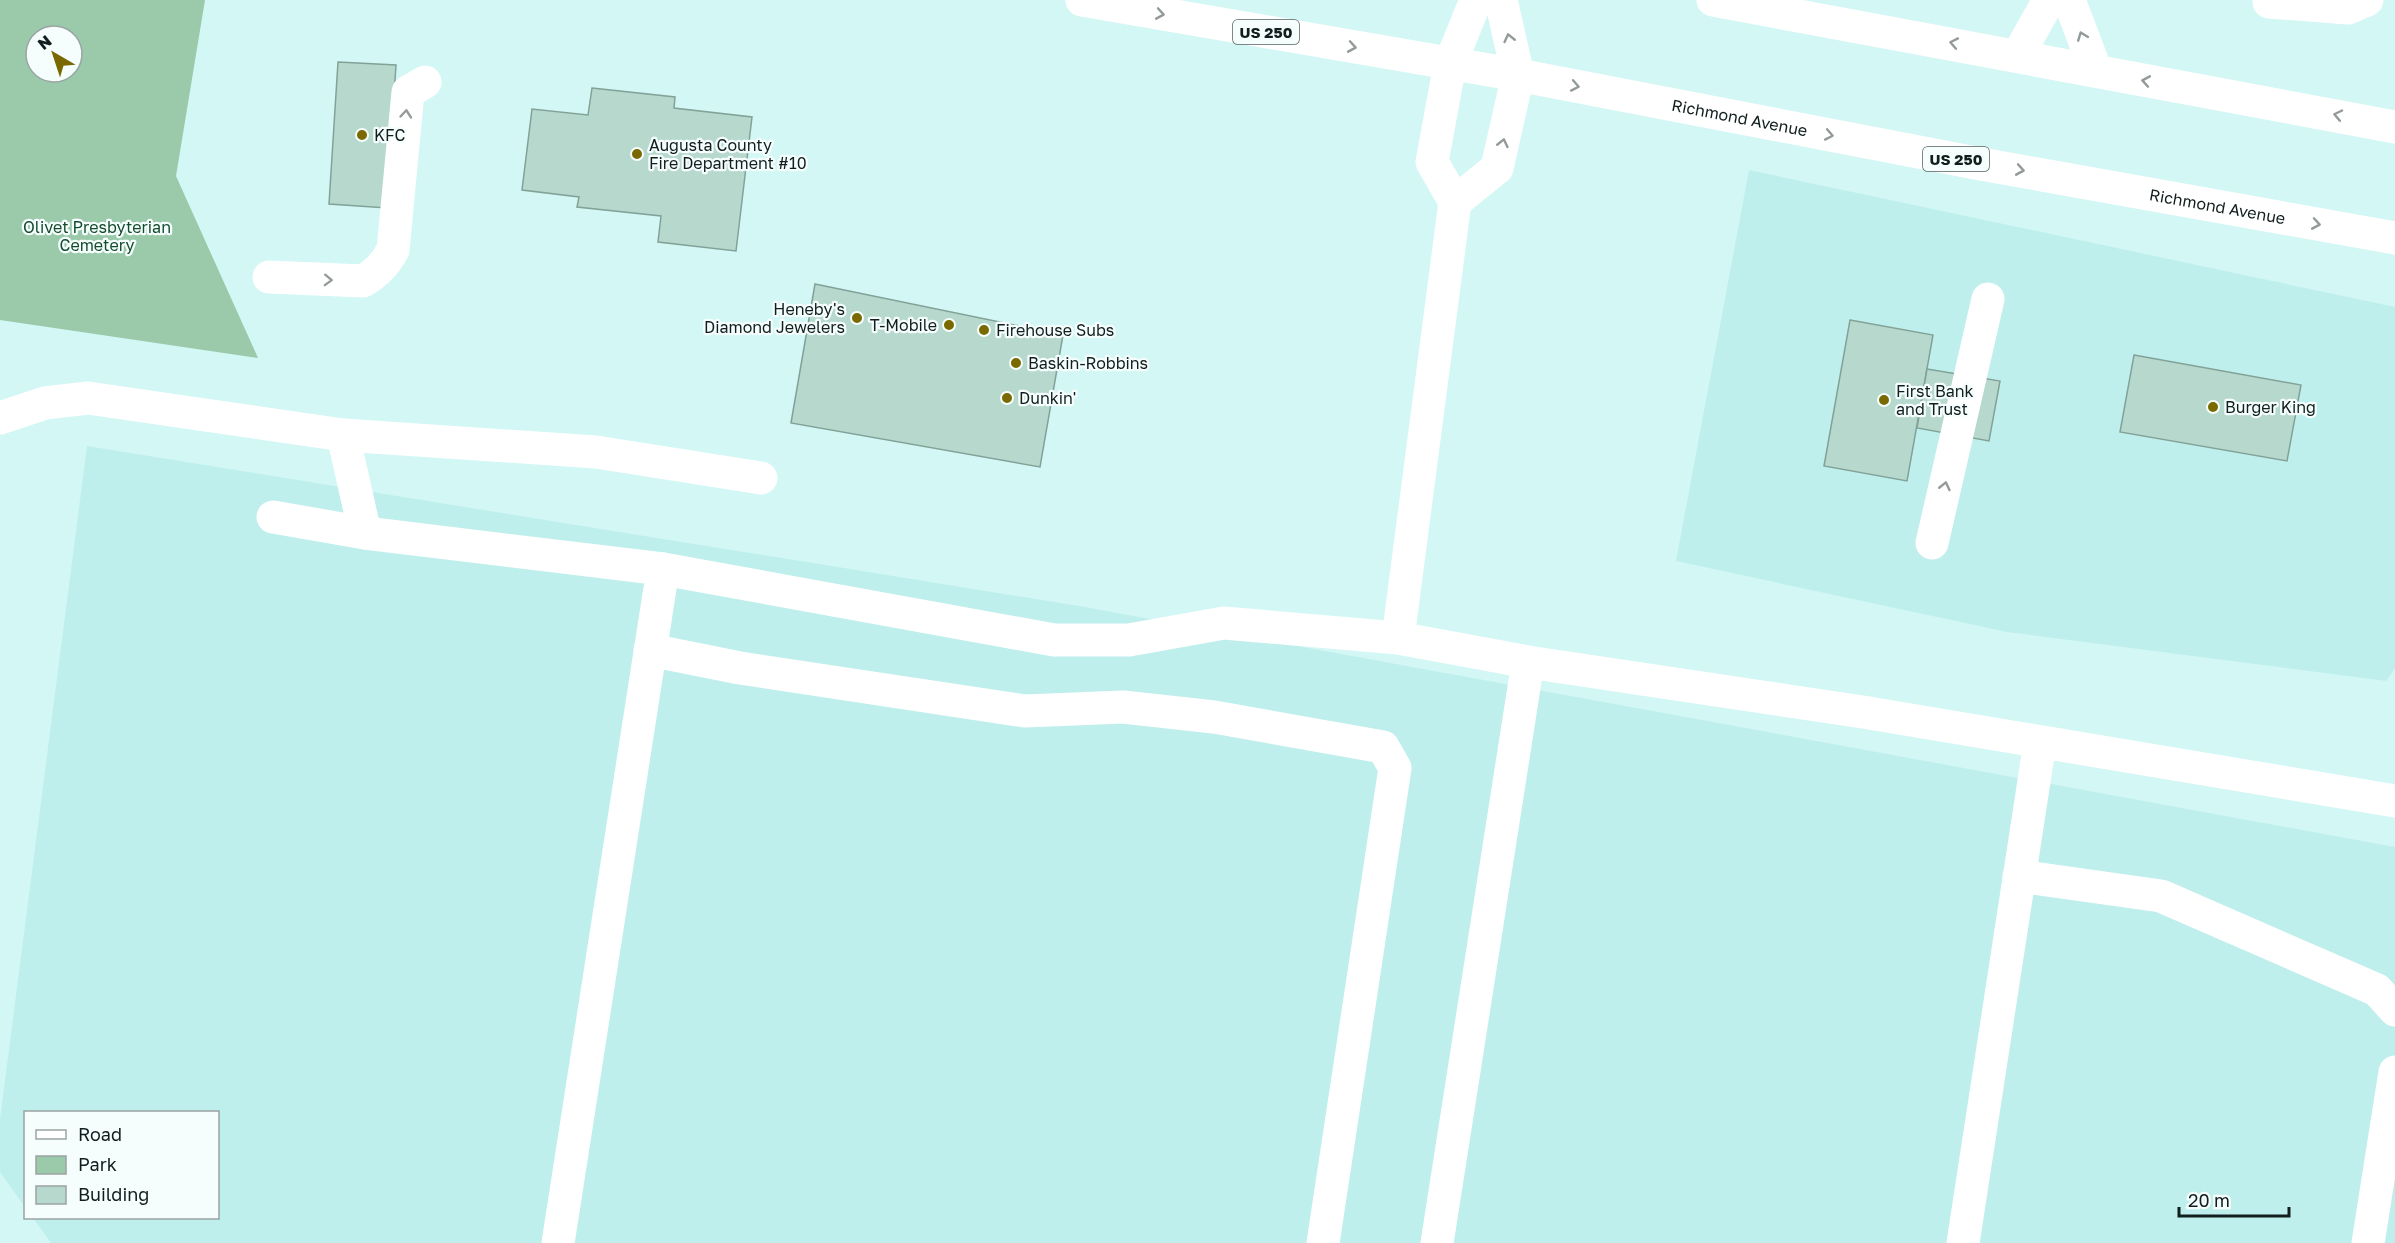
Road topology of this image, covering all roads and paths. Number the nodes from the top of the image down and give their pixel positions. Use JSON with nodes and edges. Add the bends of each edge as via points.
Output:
{"nodes":[{"id":1,"x":1082,"y":0,"type":"edge"},
{"id":2,"x":1476,"y":0,"type":"edge"},
{"id":3,"x":1501,"y":0,"type":"edge"},
{"id":4,"x":1713,"y":0,"type":"edge"},
{"id":5,"x":2049,"y":0,"type":"edge"},
{"id":6,"x":2069,"y":0,"type":"edge"},
{"id":7,"x":2367,"y":0,"type":"edge"},
{"id":8,"x":2269,"y":2,"type":"dead end"},
{"id":9,"x":2018,"y":56,"type":"junction"},
{"id":10,"x":1450,"y":64,"type":"junction"},
{"id":11,"x":2096,"y":71,"type":"junction"},
{"id":12,"x":1518,"y":75,"type":"junction"},
{"id":13,"x":425,"y":82,"type":"dead end"},
{"id":14,"x":2395,"y":127,"type":"edge"},
{"id":15,"x":1455,"y":202,"type":"junction"},
{"id":16,"x":2395,"y":238,"type":"edge"},
{"id":17,"x":270,"y":278,"type":"dead end"},
{"id":18,"x":1988,"y":299,"type":"dead end"},
{"id":19,"x":0,"y":418,"type":"edge"},
{"id":20,"x":343,"y":435,"type":"junction"},
{"id":21,"x":761,"y":478,"type":"dead end"},
{"id":22,"x":273,"y":517,"type":"dead end"},
{"id":23,"x":365,"y":533,"type":"junction"},
{"id":24,"x":1932,"y":543,"type":"dead end"},
{"id":25,"x":663,"y":569,"type":"junction"},
{"id":26,"x":1398,"y":638,"type":"junction"},
{"id":27,"x":650,"y":650,"type":"junction"},
{"id":28,"x":1528,"y":662,"type":"junction"},
{"id":29,"x":2040,"y":742,"type":"junction"},
{"id":30,"x":2395,"y":801,"type":"edge"},
{"id":31,"x":2019,"y":876,"type":"junction"},
{"id":32,"x":2395,"y":1010,"type":"edge"},
{"id":33,"x":2395,"y":1072,"type":"edge"},
{"id":34,"x":558,"y":1243,"type":"edge"},
{"id":35,"x":1323,"y":1243,"type":"edge"},
{"id":36,"x":1437,"y":1243,"type":"edge"},
{"id":37,"x":1963,"y":1243,"type":"edge"},
{"id":38,"x":2368,"y":1243,"type":"edge"}],
"edges":[{"from":1,"to":10,"type":"main road","name":"Richmond Avenue","number":"US 250","one_way":true},
{"from":2,"to":10,"type":"main road"},
{"from":12,"to":3,"type":"main road","one_way":true},
{"from":9,"to":4,"type":"main road","one_way":true},
{"from":5,"to":9,"type":"main road"},
{"from":11,"to":6,"type":"main road","one_way":true},
{"from":7,"to":8,"type":"main road","via":[[2348,8]]},
{"from":9,"to":11,"type":"main road"},
{"from":10,"to":12,"type":"main road","name":"Richmond Avenue","number":"US 250"},
{"from":10,"to":15,"type":"main road","via":[[1432,162]]},
{"from":14,"to":11,"type":"main road","one_way":true},
{"from":15,"to":12,"type":"main road","one_way":true,"via":[[1497,168]]},
{"from":12,"to":16,"type":"main road","name":"Richmond Avenue","number":"US 250","one_way":true},
{"from":17,"to":13,"type":"main road","one_way":true,"via":[[363,281],[386,263],[393,250],[408,92]]},
{"from":15,"to":26,"type":"main road"},
{"from":24,"to":18,"type":"main road","one_way":true},
{"from":19,"to":20,"type":"main road","via":[[45,403],[88,398]]},
{"from":20,"to":21,"type":"main road","via":[[596,452]]},
{"from":20,"to":23,"type":"main road"},
{"from":22,"to":23,"type":"main road"},
{"from":23,"to":25,"type":"main road"},
{"from":25,"to":26,"type":"main road","via":[[1060,640],[1129,640],[1224,623]]},
{"from":25,"to":27,"type":"main road"},
{"from":26,"to":28,"type":"main road"},
{"from":27,"to":34,"type":"main road"},
{"from":27,"to":35,"type":"main road","via":[[740,668],[1025,711],[1123,707],[1214,717],[1383,747],[1395,768]]},
{"from":28,"to":29,"type":"main road"},
{"from":28,"to":36,"type":"main road"},
{"from":29,"to":30,"type":"main road"},
{"from":29,"to":31,"type":"main road"},
{"from":31,"to":32,"type":"main road","via":[[2161,896],[2377,990]]},
{"from":31,"to":37,"type":"main road"},
{"from":33,"to":38,"type":"main road"}]}
